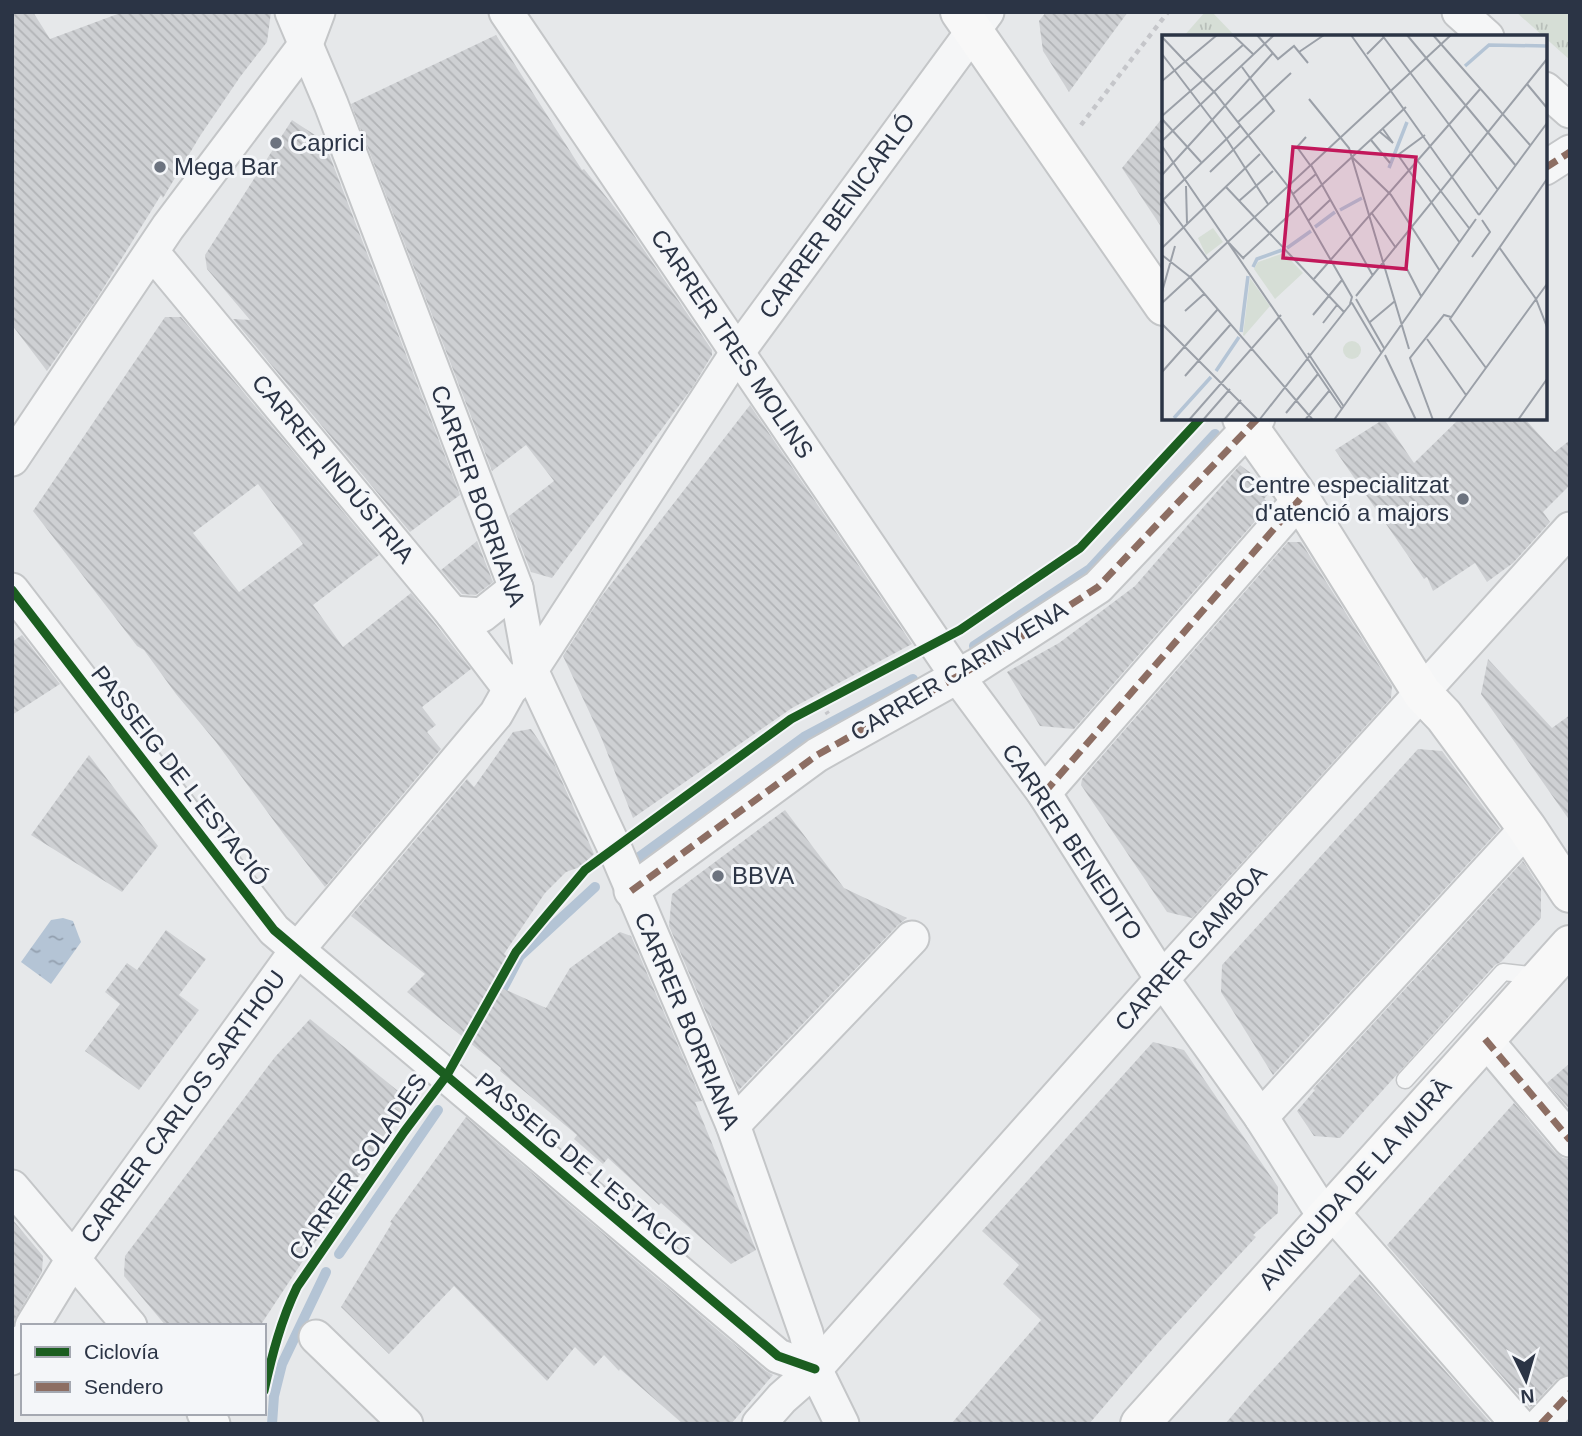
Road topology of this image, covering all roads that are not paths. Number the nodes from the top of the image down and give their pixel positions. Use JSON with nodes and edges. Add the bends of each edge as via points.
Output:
{"nodes":[{"id":1,"x":292,"y":12,"type":"edge"},
{"id":2,"x":318,"y":12,"type":"edge"},
{"id":3,"x":506,"y":12,"type":"edge"},
{"id":4,"x":1459,"y":12,"type":"edge"},
{"id":5,"x":973,"y":19,"type":"edge"},
{"id":6,"x":1485,"y":35,"type":"edge"},
{"id":7,"x":306,"y":44,"type":"junction"},
{"id":8,"x":1547,"y":91,"type":"edge"},
{"id":9,"x":1570,"y":111,"type":"edge"},
{"id":10,"x":1570,"y":152,"type":"edge"},
{"id":11,"x":1547,"y":167,"type":"edge"},
{"id":12,"x":152,"y":252,"type":"junction"},
{"id":13,"x":1162,"y":303,"type":"edge"},
{"id":14,"x":737,"y":353,"type":"junction"},
{"id":15,"x":1250,"y":422,"type":"edge"},
{"id":16,"x":12,"y":459,"type":"edge"},
{"id":17,"x":1300,"y":499,"type":"junction"},
{"id":18,"x":1570,"y":529,"type":"edge"},
{"id":19,"x":516,"y":588,"type":"junction"},
{"id":20,"x":12,"y":590,"type":"edge"},
{"id":21,"x":452,"y":613,"type":"junction"},
{"id":22,"x":958,"y":677,"type":"junction"},
{"id":23,"x":520,"y":680,"type":"junction"},
{"id":24,"x":1422,"y":693,"type":"junction"},
{"id":25,"x":1044,"y":793,"type":"junction"},
{"id":26,"x":1527,"y":828,"type":"junction"},
{"id":27,"x":631,"y":891,"type":"junction"},
{"id":28,"x":1570,"y":893,"type":"edge"},
{"id":29,"x":912,"y":938,"type":"dead end"},
{"id":30,"x":1570,"y":945,"type":"edge"},
{"id":31,"x":297,"y":950,"type":"junction"},
{"id":32,"x":1541,"y":976,"type":"junction"},
{"id":33,"x":1162,"y":979,"type":"junction"},
{"id":34,"x":1485,"y":1039,"type":"junction"},
{"id":35,"x":1405,"y":1080,"type":"dead end"},
{"id":36,"x":1261,"y":1117,"type":"junction"},
{"id":37,"x":733,"y":1125,"type":"junction"},
{"id":38,"x":1570,"y":1140,"type":"edge"},
{"id":39,"x":12,"y":1187,"type":"edge"},
{"id":40,"x":1328,"y":1214,"type":"junction"},
{"id":41,"x":73,"y":1259,"type":"junction"},
{"id":42,"x":33,"y":1324,"type":"edge"},
{"id":43,"x":128,"y":1324,"type":"edge"},
{"id":44,"x":316,"y":1337,"type":"dead end"},
{"id":45,"x":815,"y":1369,"type":"junction"},
{"id":46,"x":1570,"y":1393,"type":"edge"},
{"id":47,"x":405,"y":1424,"type":"edge"},
{"id":48,"x":759,"y":1424,"type":"edge"},
{"id":49,"x":842,"y":1424,"type":"edge"},
{"id":50,"x":1140,"y":1424,"type":"edge"},
{"id":51,"x":1518,"y":1424,"type":"edge"},
{"id":52,"x":1541,"y":1424,"type":"edge"}],
"edges":[{"from":1,"to":7,"type":"street","name":"CARRER BORRIANA"},
{"from":2,"to":7,"type":"street"},
{"from":3,"to":14,"type":"street","name":"CARRER TRES MOLINS"},
{"from":4,"to":6,"type":"street"},
{"from":5,"to":13,"type":"street","via":[[1058,154]]},
{"from":5,"to":14,"type":"street","name":"CARRER BENICARLÓ"},
{"from":7,"to":12,"type":"street"},
{"from":7,"to":19,"type":"street","name":"CARRER BORRIANA"},
{"from":8,"to":9,"type":"street"},
{"from":10,"to":11,"type":"street"},
{"from":12,"to":16,"type":"street"},
{"from":12,"to":21,"type":"street","name":"CARRER INDÚSTRIA"},
{"from":14,"to":22,"type":"street","name":"CARRER TRES MOLINS"},
{"from":14,"to":23,"type":"street","name":"CARRER BENICARLÓ"},
{"from":15,"to":17,"type":"street"},
{"from":15,"to":22,"type":"street","name":"CARRER CARINYENA","via":[[1098,587]]},
{"from":17,"to":24,"type":"street"},
{"from":17,"to":25,"type":"street"},
{"from":18,"to":24,"type":"street","name":"CARRER GAMBOA"},
{"from":19,"to":21,"type":"street","via":[[482,615]]},
{"from":19,"to":23,"type":"street","name":"CARRER BORRIANA"},
{"from":20,"to":31,"type":"street","name":"PASSEIG DE L'ESTACIÓ","via":[[274,930]]},
{"from":21,"to":23,"type":"street","name":"CARRER INDÚSTRIA"},
{"from":22,"to":25,"type":"street","name":"CARRER BENEDITO"},
{"from":22,"to":27,"type":"street","name":"CARRER CARINYENA","via":[[817,755]]},
{"from":23,"to":27,"type":"street","name":"CARRER BORRIANA","via":[[615,849]]},
{"from":23,"to":31,"type":"street","name":"CARRER CARLOS SARTHOU"},
{"from":24,"to":26,"type":"street"},
{"from":24,"to":33,"type":"street","name":"CARRER GAMBOA"},
{"from":25,"to":33,"type":"street","name":"CARRER BENEDITO"},
{"from":26,"to":28,"type":"street"},
{"from":26,"to":36,"type":"street"},
{"from":27,"to":37,"type":"street","name":"CARRER BORRIANA"},
{"from":29,"to":37,"type":"street"},
{"from":30,"to":32,"type":"street","name":"AVINGUDA DE LA MURÀ"},
{"from":31,"to":41,"type":"street","name":"CARRER CARLOS SARTHOU"},
{"from":31,"to":45,"type":"street","name":"PASSEIG DE L'ESTACIÓ","via":[[778,1356]]},
{"from":32,"to":34,"type":"street","name":"AVINGUDA DE LA MURÀ"},
{"from":32,"to":35,"type":"lane","via":[[1503,972]]},
{"from":33,"to":36,"type":"street","name":"CARRER BENEDITO"},
{"from":33,"to":45,"type":"street","name":"CARRER GAMBOA"},
{"from":34,"to":38,"type":"street"},
{"from":34,"to":40,"type":"street","name":"AVINGUDA DE LA MURÀ"},
{"from":36,"to":40,"type":"street","name":"CARRER BENEDITO"},
{"from":37,"to":45,"type":"street","name":"CARRER BORRIANA"},
{"from":39,"to":41,"type":"street"},
{"from":40,"to":50,"type":"street","name":"AVINGUDA DE LA MURÀ"},
{"from":40,"to":51,"type":"street","name":"CARRER BENEDITO"},
{"from":41,"to":42,"type":"street","name":"CARRER CARLOS SARTHOU"},
{"from":41,"to":43,"type":"street"},
{"from":44,"to":47,"type":"street"},
{"from":45,"to":48,"type":"street","name":"CARRER GAMBOA"},
{"from":45,"to":49,"type":"street","name":"CARRER BORRIANA"},
{"from":46,"to":52,"type":"street"}]}
